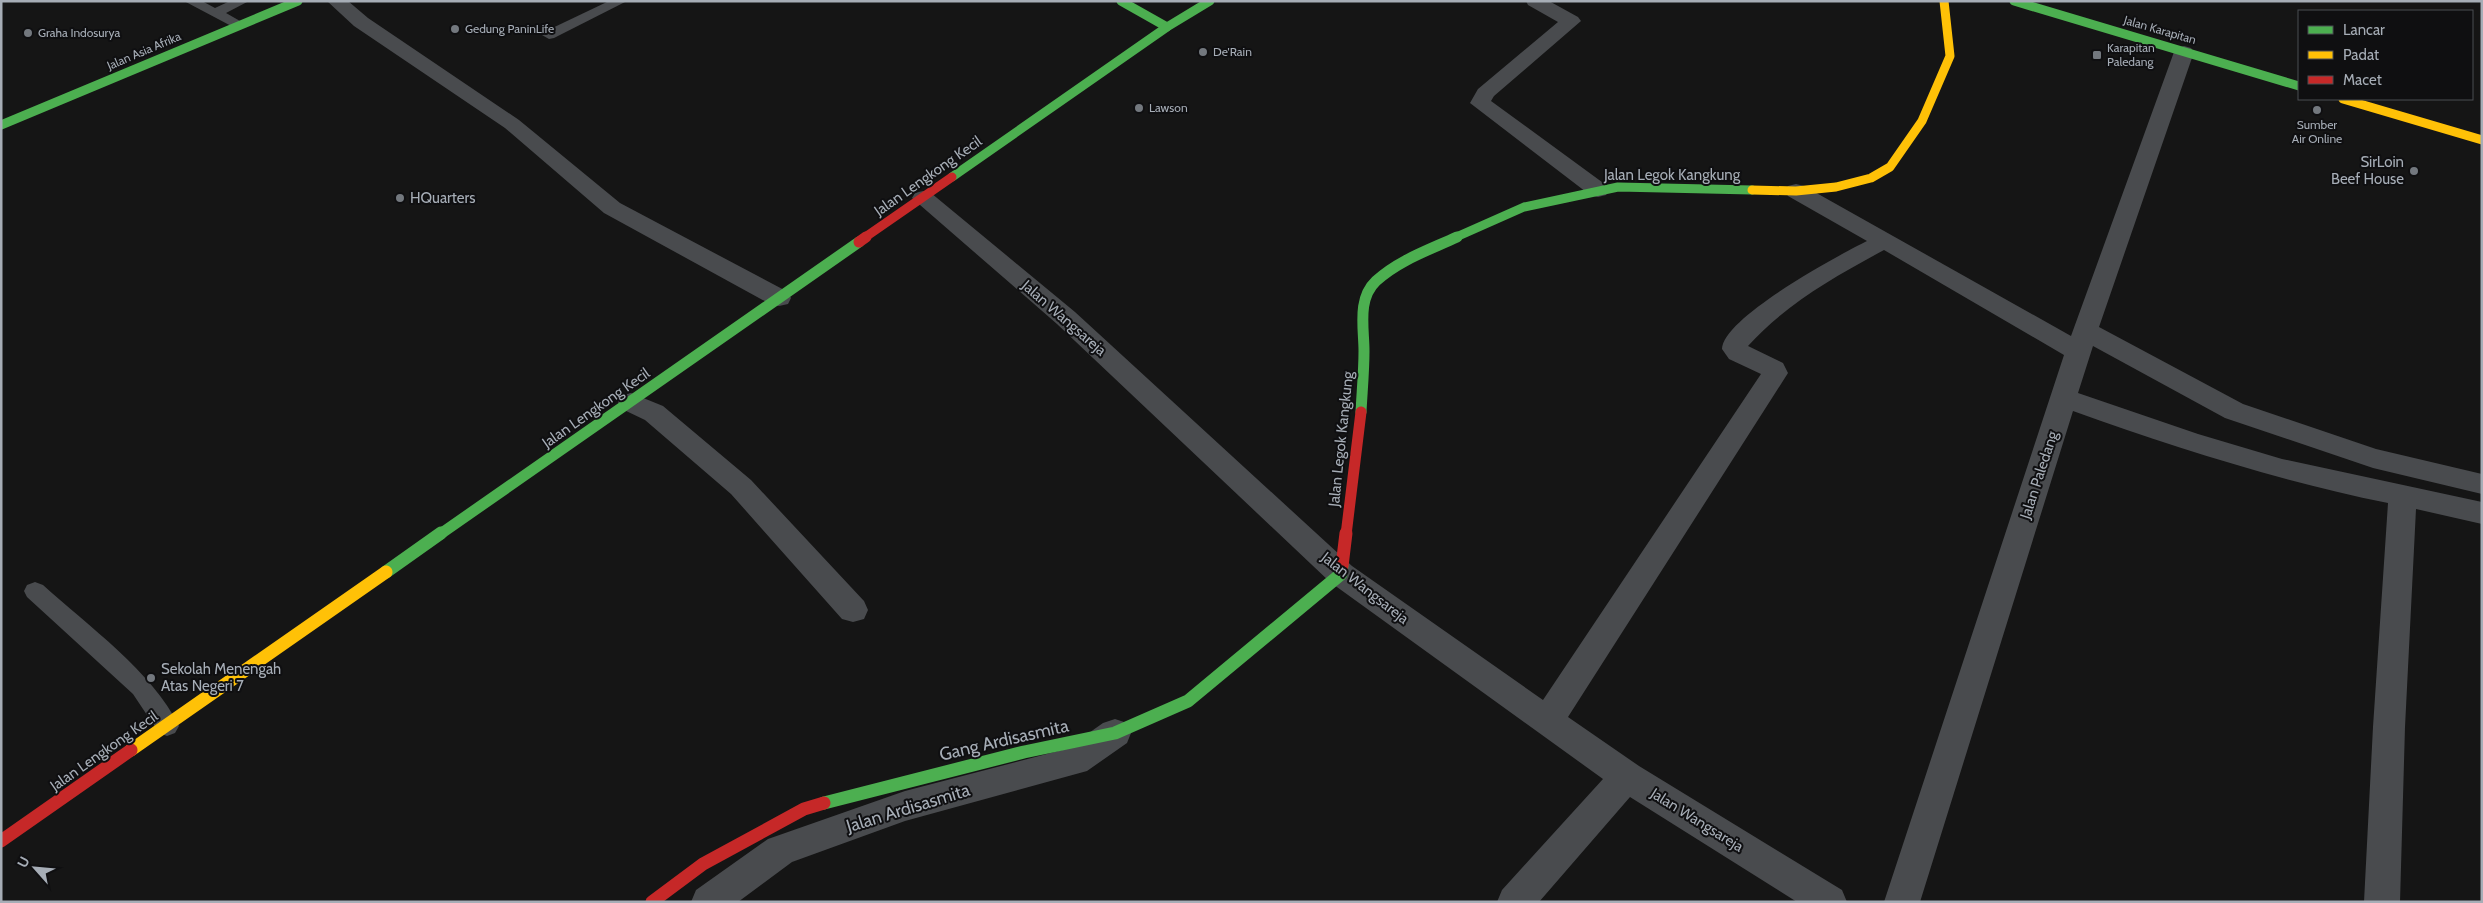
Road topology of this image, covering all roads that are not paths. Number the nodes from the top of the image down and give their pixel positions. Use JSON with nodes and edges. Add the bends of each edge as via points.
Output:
{"nodes":[{"id":1,"x":191,"y":1,"type":"edge"},
{"id":2,"x":242,"y":1,"type":"edge"},
{"id":3,"x":298,"y":1,"type":"edge"},
{"id":4,"x":336,"y":1,"type":"edge"},
{"id":5,"x":620,"y":1,"type":"edge"},
{"id":6,"x":1121,"y":1,"type":"edge"},
{"id":7,"x":1210,"y":1,"type":"edge"},
{"id":8,"x":1535,"y":1,"type":"edge"},
{"id":9,"x":1944,"y":1,"type":"edge"},
{"id":10,"x":2014,"y":1,"type":"edge"},
{"id":11,"x":214,"y":13,"type":"junction"},
{"id":12,"x":240,"y":25,"type":"junction"},
{"id":13,"x":1167,"y":27,"type":"junction"},
{"id":14,"x":550,"y":35,"type":"dead end"},
{"id":15,"x":2184,"y":52,"type":"junction"},
{"id":16,"x":2298,"y":86,"type":"edge"},
{"id":17,"x":2347,"y":100,"type":"edge"},
{"id":18,"x":1,"y":125,"type":"edge"},
{"id":19,"x":2482,"y":140,"type":"edge"},
{"id":20,"x":1598,"y":190,"type":"junction"},
{"id":21,"x":1796,"y":191,"type":"junction"},
{"id":22,"x":923,"y":198,"type":"junction"},
{"id":23,"x":1884,"y":241,"type":"junction"},
{"id":24,"x":779,"y":298,"type":"junction"},
{"id":25,"x":2082,"y":342,"type":"junction"},
{"id":26,"x":2064,"y":398,"type":"junction"},
{"id":27,"x":631,"y":402,"type":"junction"},
{"id":28,"x":2482,"y":484,"type":"edge"},
{"id":29,"x":2403,"y":494,"type":"junction"},
{"id":30,"x":2482,"y":513,"type":"edge"},
{"id":31,"x":1342,"y":574,"type":"junction"},
{"id":32,"x":35,"y":590,"type":"dead end"},
{"id":33,"x":853,"y":610,"type":"dead end"},
{"id":34,"x":1547,"y":721,"type":"junction"},
{"id":35,"x":167,"y":726,"type":"junction"},
{"id":36,"x":1115,"y":733,"type":"junction"},
{"id":37,"x":1627,"y":777,"type":"junction"},
{"id":38,"x":1,"y":841,"type":"edge"},
{"id":39,"x":652,"y":902,"type":"edge"},
{"id":40,"x":708,"y":902,"type":"edge"},
{"id":41,"x":1515,"y":902,"type":"edge"},
{"id":42,"x":1829,"y":902,"type":"edge"},
{"id":43,"x":1902,"y":902,"type":"edge"},
{"id":44,"x":2382,"y":902,"type":"edge"}],
"edges":[{"from":1,"to":11,"type":"lane"},
{"from":2,"to":11,"type":"lane"},
{"from":3,"to":12,"type":"main road","name":"Jalan Asia Afrika"},
{"from":4,"to":24,"type":"street","via":[[360,22],[512,124],[612,208]]},
{"from":5,"to":14,"type":"lane"},
{"from":6,"to":13,"type":"main road"},
{"from":7,"to":13,"type":"main road","name":"Jalan Lengkong Kecil"},
{"from":8,"to":20,"type":"street","via":[[1571,22],[1484,93],[1480,103]]},
{"from":9,"to":21,"type":"main road","name":"Jalan Legok Kangkung","via":[[1950,56],[1922,121],[1901,154],[1890,167],[1871,178],[1836,187]]},
{"from":10,"to":15,"type":"main road","name":"Jalan Karapitan","via":[[2073,14]]},
{"from":11,"to":12,"type":"lane"},
{"from":12,"to":18,"type":"main road","name":"Jalan Asia Afrika"},
{"from":13,"to":22,"type":"main road","name":"Jalan Lengkong Kecil"},
{"from":15,"to":16,"type":"main road","name":"Jalan Karapitan"},
{"from":15,"to":25,"type":"street","name":"Jalan Paledang"},
{"from":17,"to":19,"type":"main road"},
{"from":20,"to":21,"type":"main road","name":"Jalan Legok Kangkung","via":[[1618,187]]},
{"from":20,"to":31,"type":"main road","name":"Jalan Legok Kangkung","via":[[1524,207],[1400,263],[1375,282],[1362,317],[1361,411]]},
{"from":21,"to":23,"type":"street"},
{"from":22,"to":24,"type":"main road","name":"Jalan Lengkong Kecil"},
{"from":22,"to":31,"type":"street","name":"Jalan Wangsareja","via":[[1066,318]]},
{"from":23,"to":25,"type":"street","via":[[2032,324]]},
{"from":23,"to":34,"type":"street","via":[[1825,272],[1778,302],[1735,344],[1734,349],[1738,352],[1774,368],[1775,372]]},
{"from":24,"to":27,"type":"main road","name":"Jalan Lengkong Kecil"},
{"from":25,"to":26,"type":"street","name":"Jalan Paledang"},
{"from":25,"to":28,"type":"street","via":[[2234,411],[2373,458]]},
{"from":26,"to":29,"type":"street","via":[[2226,453],[2314,477]]},
{"from":26,"to":43,"type":"street","name":"Jalan Paledang"},
{"from":27,"to":33,"type":"street","via":[[654,413],[741,487]]},
{"from":27,"to":35,"type":"main road","name":"Jalan Lengkong Kecil"},
{"from":29,"to":30,"type":"street"},
{"from":29,"to":44,"type":"street"},
{"from":31,"to":34,"type":"street","name":"Jalan Wangsareja"},
{"from":31,"to":36,"type":"main road","name":"Gang Ardisasmita","via":[[1188,701]]},
{"from":32,"to":35,"type":"lane","via":[[141,687]]},
{"from":34,"to":37,"type":"street","name":"Jalan Wangsareja"},
{"from":35,"to":38,"type":"main road","name":"Jalan Lengkong Kecil"},
{"from":36,"to":39,"type":"main road","name":"Gang Ardisasmita","via":[[876,788],[804,810],[703,864]]},
{"from":36,"to":40,"type":"street","name":"Jalan Ardisasmita","via":[[1075,761],[905,806],[780,850]]},
{"from":37,"to":41,"type":"street"},
{"from":37,"to":42,"type":"street","name":"Jalan Wangsareja"}]}
